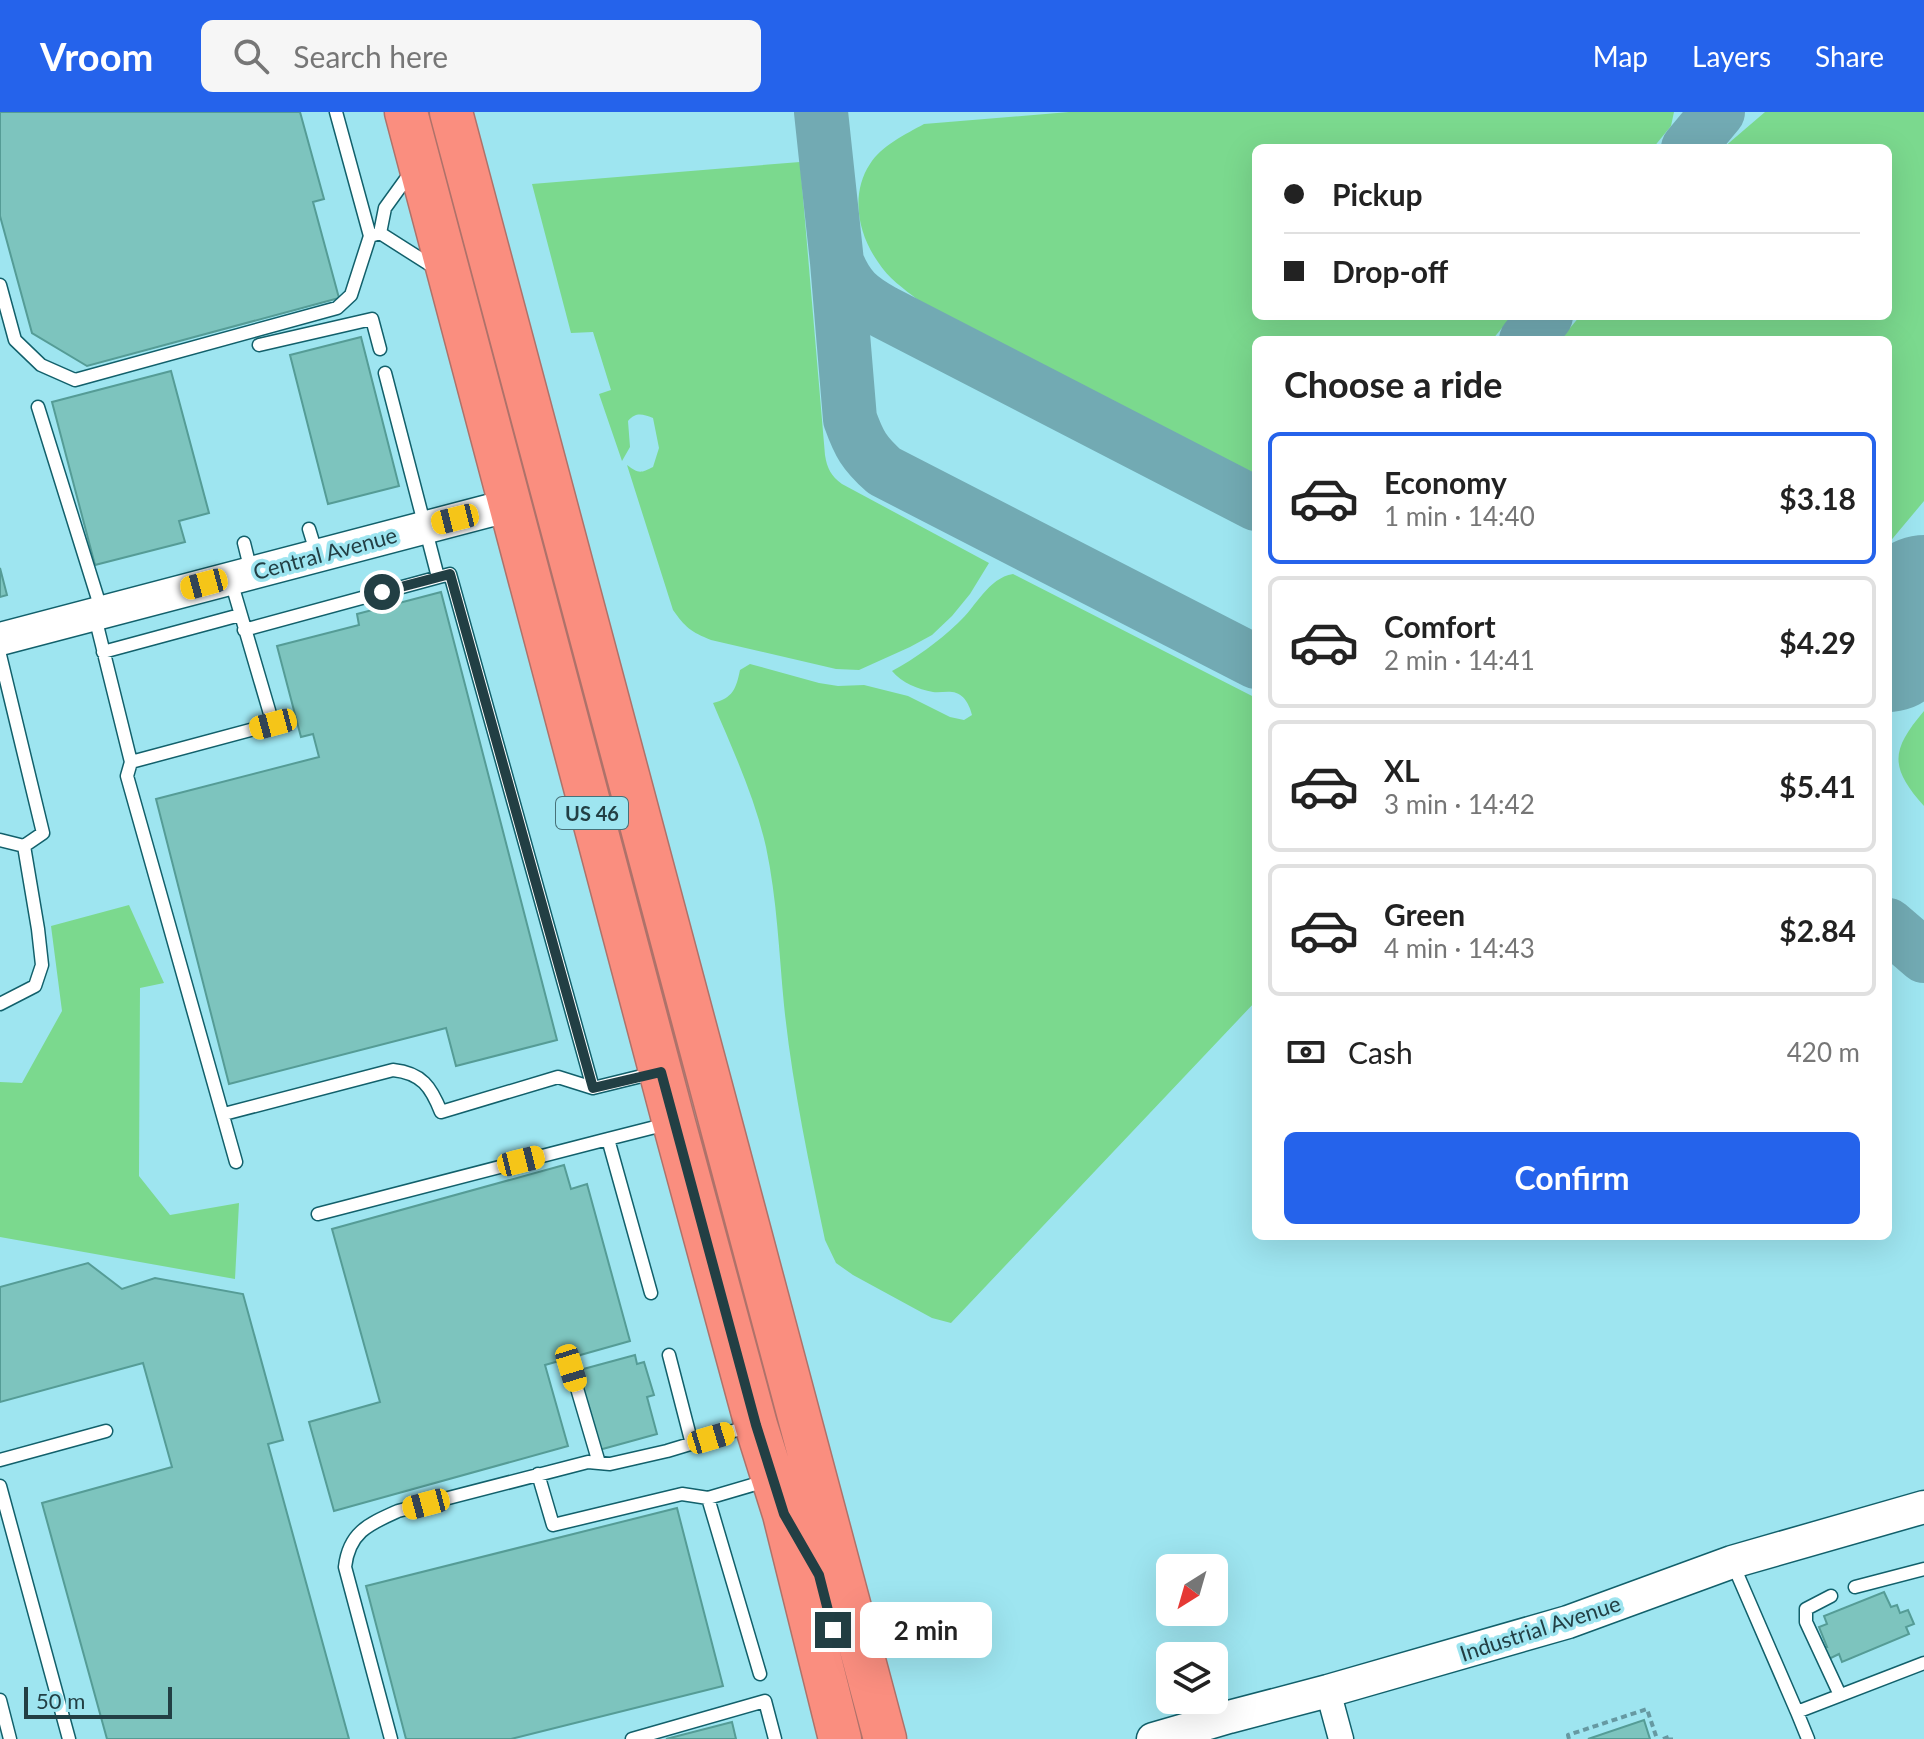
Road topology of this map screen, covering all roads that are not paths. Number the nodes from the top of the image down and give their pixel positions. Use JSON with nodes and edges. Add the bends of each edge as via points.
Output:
{"nodes":[{"id":1,"x":336,"y":112,"type":"edge"},
{"id":2,"x":406,"y":112,"type":"edge"},
{"id":3,"x":451,"y":112,"type":"edge"},
{"id":4,"x":418,"y":161,"type":"junction"},
{"id":5,"x":375,"y":234,"type":"junction"},
{"id":6,"x":449,"y":277,"type":"junction"},
{"id":7,"x":0,"y":285,"type":"edge"},
{"id":8,"x":259,"y":345,"type":"dead end"},
{"id":9,"x":380,"y":349,"type":"dead end"},
{"id":10,"x":385,"y":373,"type":"dead end"},
{"id":11,"x":38,"y":407,"type":"dead end"},
{"id":12,"x":511,"y":505,"type":"junction"},
{"id":13,"x":425,"y":526,"type":"junction"},
{"id":14,"x":242,"y":564,"type":"junction"},
{"id":15,"x":438,"y":577,"type":"junction"},
{"id":16,"x":98,"y":613,"type":"junction"},
{"id":17,"x":240,"y":615,"type":"junction"},
{"id":18,"x":244,"y":630,"type":"junction"},
{"id":19,"x":0,"y":639,"type":"edge"},
{"id":20,"x":103,"y":652,"type":"junction"},
{"id":21,"x":0,"y":655,"type":"edge"},
{"id":22,"x":131,"y":762,"type":"junction"},
{"id":23,"x":0,"y":840,"type":"edge"},
{"id":24,"x":24,"y":846,"type":"junction"},
{"id":25,"x":0,"y":1004,"type":"edge"},
{"id":26,"x":661,"y":1072,"type":"junction"},
{"id":27,"x":593,"y":1088,"type":"junction"},
{"id":28,"x":224,"y":1114,"type":"junction"},
{"id":29,"x":674,"y":1123,"type":"junction"},
{"id":30,"x":608,"y":1139,"type":"junction"},
{"id":31,"x":236,"y":1162,"type":"dead end"},
{"id":32,"x":318,"y":1214,"type":"dead end"},
{"id":33,"x":651,"y":1293,"type":"dead end"},
{"id":34,"x":669,"y":1355,"type":"dead end"},
{"id":35,"x":571,"y":1368,"type":"dead end"},
{"id":36,"x":756,"y":1425,"type":"junction"},
{"id":37,"x":106,"y":1431,"type":"dead end"},
{"id":38,"x":692,"y":1444,"type":"junction"},
{"id":39,"x":0,"y":1460,"type":"edge"},
{"id":40,"x":599,"y":1463,"type":"junction"},
{"id":41,"x":538,"y":1474,"type":"junction"},
{"id":42,"x":0,"y":1486,"type":"edge"},
{"id":43,"x":778,"y":1497,"type":"junction"},
{"id":44,"x":708,"y":1498,"type":"junction"},
{"id":45,"x":1924,"y":1507,"type":"edge"},
{"id":46,"x":1732,"y":1562,"type":"junction"},
{"id":47,"x":1924,"y":1569,"type":"edge"},
{"id":48,"x":1855,"y":1587,"type":"dead end"},
{"id":49,"x":1831,"y":1596,"type":"dead end"},
{"id":50,"x":1924,"y":1663,"type":"edge"},
{"id":51,"x":760,"y":1674,"type":"dead end"},
{"id":52,"x":1328,"y":1691,"type":"junction"},
{"id":53,"x":1840,"y":1695,"type":"junction"},
{"id":54,"x":0,"y":1700,"type":"edge"},
{"id":55,"x":1797,"y":1712,"type":"junction"},
{"id":56,"x":885,"y":1736,"type":"edge"},
{"id":57,"x":10,"y":1739,"type":"edge"},
{"id":58,"x":69,"y":1739,"type":"edge"},
{"id":59,"x":391,"y":1739,"type":"edge"},
{"id":60,"x":632,"y":1739,"type":"edge"},
{"id":61,"x":775,"y":1739,"type":"edge"},
{"id":62,"x":840,"y":1739,"type":"edge"},
{"id":63,"x":1153,"y":1739,"type":"edge"},
{"id":64,"x":1341,"y":1739,"type":"edge"},
{"id":65,"x":1808,"y":1739,"type":"edge"}],
"edges":[{"from":1,"to":5,"type":"lane"},
{"from":2,"to":4,"type":"highway","number":"US 46"},
{"from":3,"to":56,"type":"highway","number":"US 46"},
{"from":4,"to":5,"type":"lane","via":[[385,208]]},
{"from":4,"to":6,"type":"highway","number":"US 46"},
{"from":5,"to":6,"type":"lane"},
{"from":5,"to":7,"type":"lane","via":[[351,295],[337,308],[75,380],[41,365],[15,340]]},
{"from":6,"to":12,"type":"highway","number":"US 46"},
{"from":8,"to":9,"type":"lane","via":[[372,319]]},
{"from":10,"to":13,"type":"lane"},
{"from":11,"to":16,"type":"lane"},
{"from":12,"to":13,"type":"street","name":"Central Avenue"},
{"from":12,"to":26,"type":"highway","number":"US 46"},
{"from":13,"to":14,"type":"street","name":"Central Avenue","via":[[313,542]]},
{"from":13,"to":15,"type":"lane"},
{"from":14,"to":16,"type":"street","name":"Central Avenue"},
{"from":14,"to":17,"type":"lane"},
{"from":15,"to":18,"type":"lane"},
{"from":15,"to":27,"type":"lane","via":[[450,574]]},
{"from":16,"to":19,"type":"street","name":"Central Avenue"},
{"from":16,"to":20,"type":"lane"},
{"from":17,"to":18,"type":"lane"},
{"from":17,"to":20,"type":"lane"},
{"from":18,"to":22,"type":"lane","via":[[273,724]]},
{"from":20,"to":22,"type":"lane"},
{"from":21,"to":24,"type":"lane","via":[[43,833]]},
{"from":22,"to":28,"type":"lane","via":[[127,776]]},
{"from":23,"to":24,"type":"lane"},
{"from":24,"to":25,"type":"lane","via":[[42,965],[35,986]]},
{"from":26,"to":27,"type":"lane"},
{"from":26,"to":29,"type":"highway","number":"US 46"},
{"from":27,"to":28,"type":"lane","via":[[558,1077],[441,1112],[423,1082],[393,1070]]},
{"from":28,"to":31,"type":"lane"},
{"from":29,"to":30,"type":"lane"},
{"from":29,"to":36,"type":"highway","number":"US 46"},
{"from":30,"to":32,"type":"lane"},
{"from":30,"to":33,"type":"lane"},
{"from":34,"to":38,"type":"lane"},
{"from":35,"to":40,"type":"lane"},
{"from":36,"to":38,"type":"lane"},
{"from":36,"to":43,"type":"highway","number":"US 46"},
{"from":37,"to":39,"type":"lane"},
{"from":38,"to":40,"type":"lane"},
{"from":40,"to":41,"type":"lane"},
{"from":41,"to":44,"type":"lane","via":[[553,1525],[682,1494]]},
{"from":41,"to":59,"type":"lane","via":[[398,1511],[356,1535],[345,1567]]},
{"from":42,"to":58,"type":"lane"},
{"from":43,"to":44,"type":"lane"},
{"from":43,"to":56,"type":"highway","via":[[819,1575]]},
{"from":43,"to":62,"type":"highway","number":"US 46"},
{"from":44,"to":51,"type":"lane"},
{"from":45,"to":46,"type":"street","name":"Industrial Avenue"},
{"from":46,"to":52,"type":"street","name":"Industrial Avenue","via":[[1568,1622]]},
{"from":46,"to":55,"type":"lane"},
{"from":47,"to":48,"type":"lane"},
{"from":49,"to":53,"type":"lane","via":[[1806,1609],[1806,1622]]},
{"from":50,"to":53,"type":"lane"},
{"from":52,"to":63,"type":"street","name":"Industrial Avenue"},
{"from":52,"to":64,"type":"street"},
{"from":53,"to":55,"type":"lane"},
{"from":54,"to":57,"type":"lane"},
{"from":55,"to":65,"type":"lane"},
{"from":60,"to":61,"type":"lane","via":[[765,1701]]}]}
